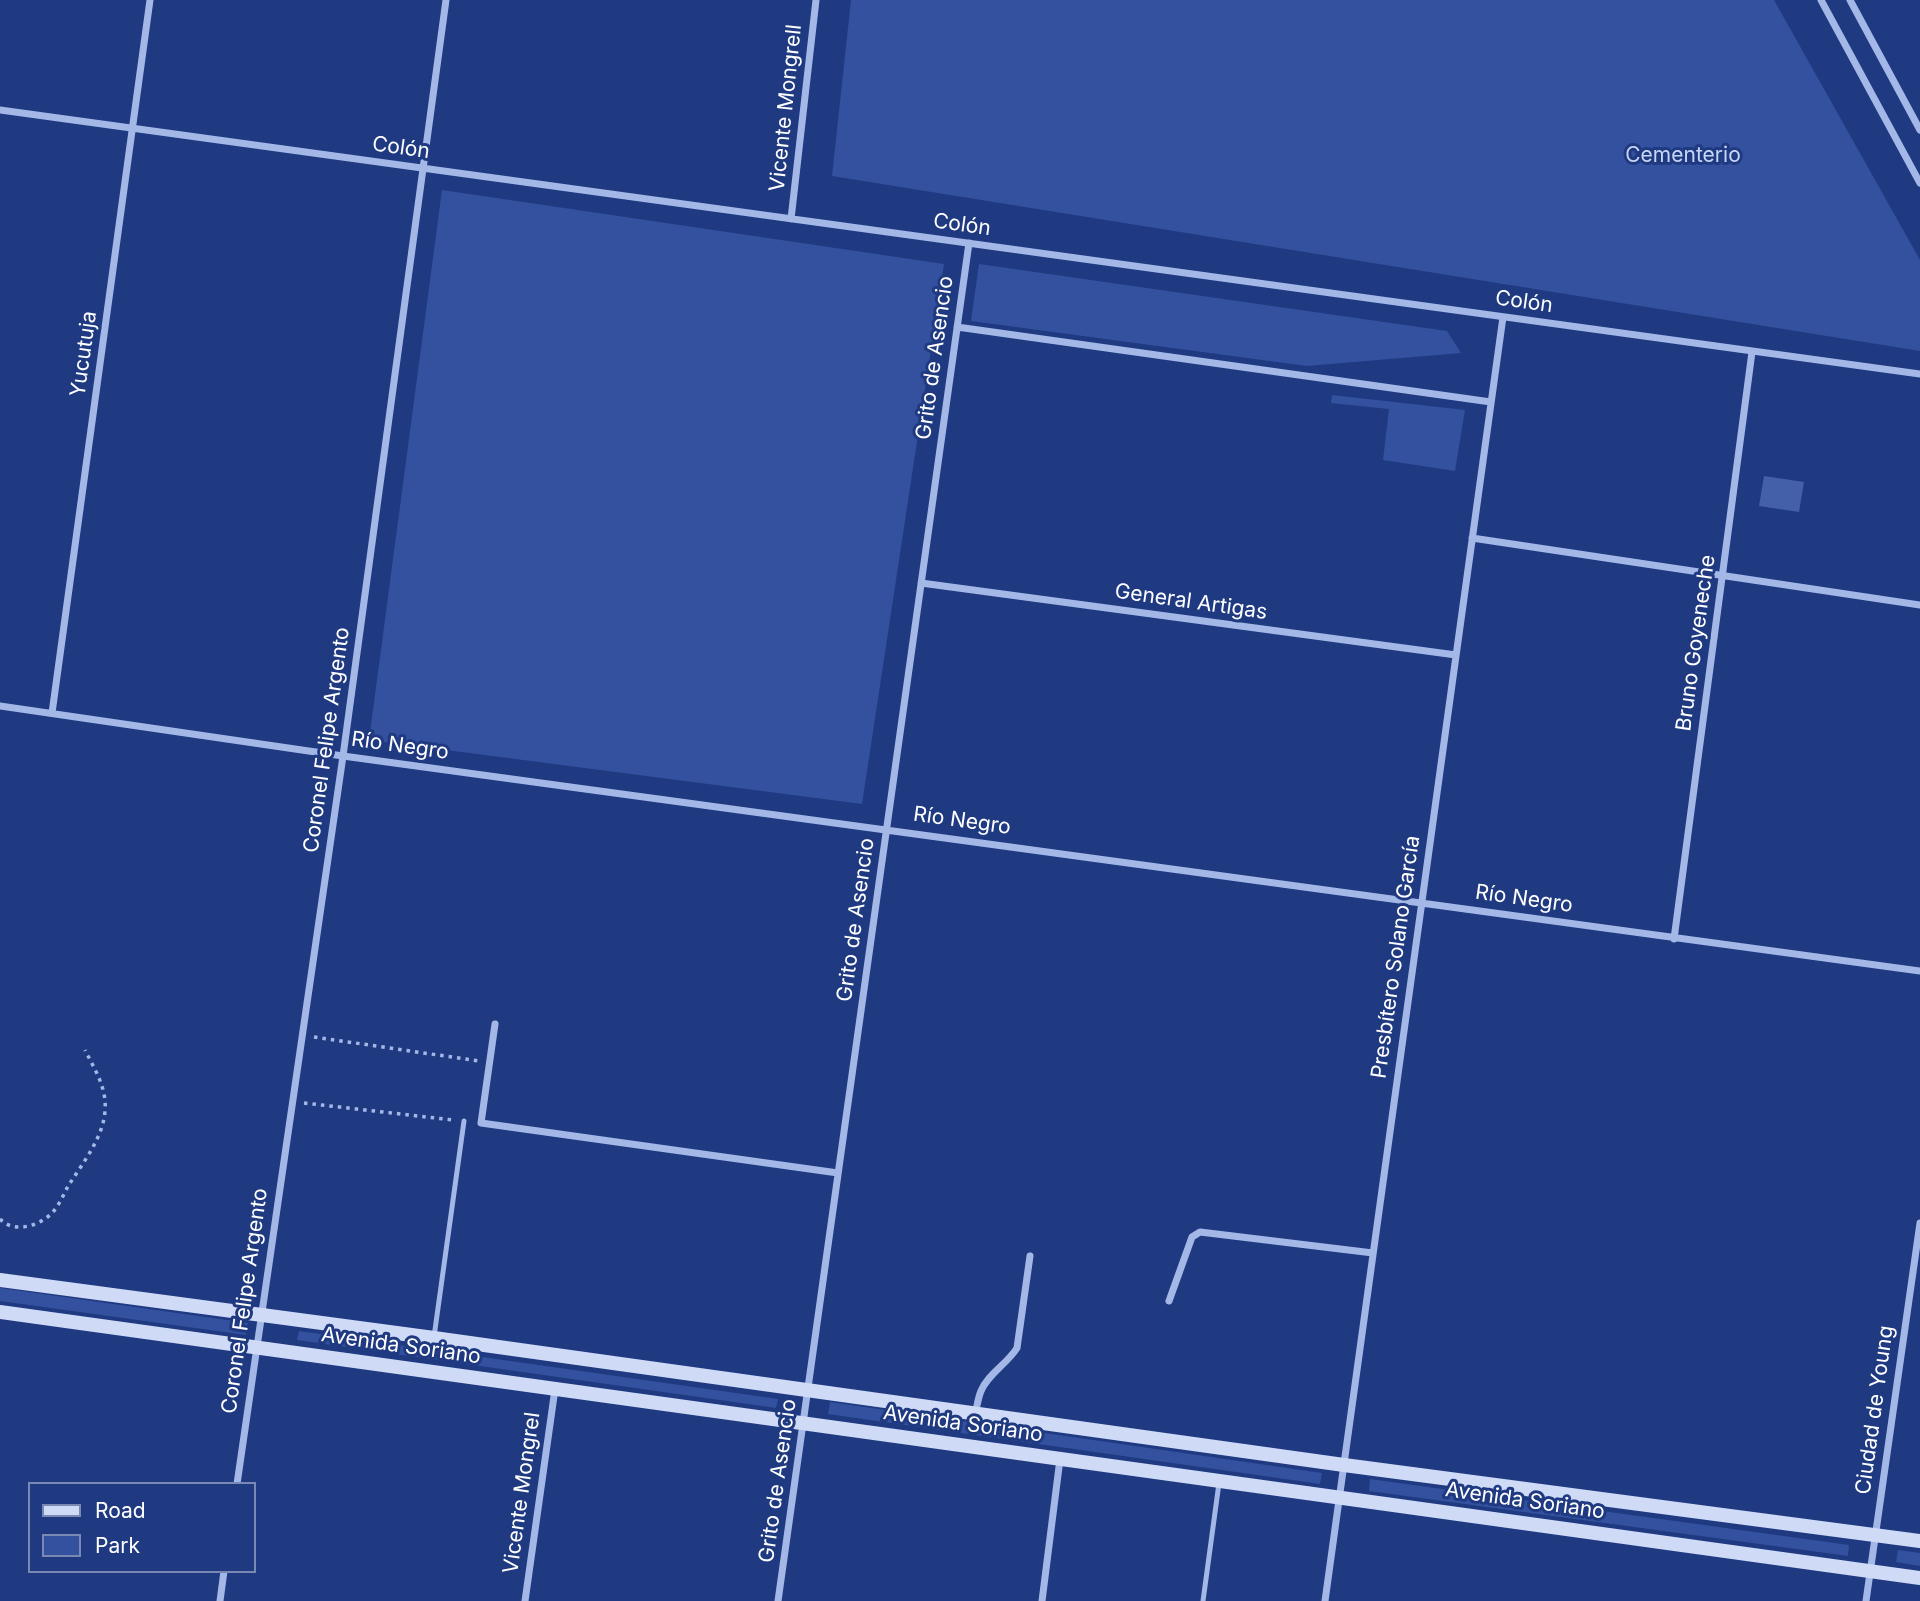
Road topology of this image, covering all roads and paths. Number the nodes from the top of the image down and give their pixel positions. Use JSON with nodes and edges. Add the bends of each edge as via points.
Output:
{"nodes":[{"id":1,"x":150,"y":0,"type":"edge"},
{"id":2,"x":446,"y":0,"type":"edge"},
{"id":3,"x":816,"y":0,"type":"edge"},
{"id":4,"x":1821,"y":0,"type":"edge"},
{"id":5,"x":1850,"y":0,"type":"edge"},
{"id":6,"x":0,"y":110,"type":"edge"},
{"id":7,"x":133,"y":128,"type":"junction"},
{"id":8,"x":1920,"y":130,"type":"edge"},
{"id":9,"x":422,"y":168,"type":"junction"},
{"id":10,"x":1920,"y":183,"type":"edge"},
{"id":11,"x":791,"y":219,"type":"junction"},
{"id":12,"x":969,"y":243,"type":"junction"},
{"id":13,"x":1503,"y":317,"type":"junction"},
{"id":14,"x":957,"y":327,"type":"junction"},
{"id":15,"x":1752,"y":352,"type":"junction"},
{"id":16,"x":1920,"y":374,"type":"edge"},
{"id":17,"x":1491,"y":402,"type":"junction"},
{"id":18,"x":1472,"y":538,"type":"junction"},
{"id":19,"x":1722,"y":574,"type":"junction"},
{"id":20,"x":921,"y":583,"type":"junction"},
{"id":21,"x":1920,"y":605,"type":"edge"},
{"id":22,"x":1456,"y":655,"type":"junction"},
{"id":23,"x":0,"y":706,"type":"edge"},
{"id":24,"x":52,"y":713,"type":"junction"},
{"id":25,"x":343,"y":756,"type":"junction"},
{"id":26,"x":887,"y":829,"type":"junction"},
{"id":27,"x":1422,"y":901,"type":"junction"},
{"id":28,"x":1674,"y":939,"type":"junction"},
{"id":29,"x":1920,"y":971,"type":"edge"},
{"id":30,"x":495,"y":1024,"type":"dead end"},
{"id":31,"x":302,"y":1035,"type":"junction"},
{"id":32,"x":85,"y":1050,"type":"dead end"},
{"id":33,"x":489,"y":1063,"type":"junction"},
{"id":34,"x":292,"y":1102,"type":"junction"},
{"id":35,"x":464,"y":1121,"type":"joint"},
{"id":36,"x":838,"y":1173,"type":"junction"},
{"id":37,"x":0,"y":1219,"type":"edge"},
{"id":38,"x":1920,"y":1223,"type":"edge"},
{"id":39,"x":1373,"y":1253,"type":"junction"},
{"id":40,"x":1030,"y":1256,"type":"dead end"},
{"id":41,"x":0,"y":1280,"type":"edge"},
{"id":42,"x":1169,"y":1301,"type":"dead end"},
{"id":43,"x":0,"y":1312,"type":"edge"},
{"id":44,"x":260,"y":1315,"type":"junction"},
{"id":45,"x":434,"y":1338,"type":"junction"},
{"id":46,"x":257,"y":1347,"type":"junction"},
{"id":47,"x":555,"y":1389,"type":"junction"},
{"id":48,"x":808,"y":1391,"type":"junction"},
{"id":49,"x":975,"y":1414,"type":"junction"},
{"id":50,"x":803,"y":1424,"type":"junction"},
{"id":51,"x":1061,"y":1458,"type":"junction"},
{"id":52,"x":1343,"y":1465,"type":"junction"},
{"id":53,"x":1219,"y":1480,"type":"junction"},
{"id":54,"x":237,"y":1482,"type":"edge"},
{"id":55,"x":1339,"y":1496,"type":"junction"},
{"id":56,"x":1875,"y":1535,"type":"junction"},
{"id":57,"x":1920,"y":1541,"type":"edge"},
{"id":58,"x":1870,"y":1570,"type":"junction"},
{"id":59,"x":224,"y":1573,"type":"edge"},
{"id":60,"x":1920,"y":1578,"type":"edge"},
{"id":61,"x":220,"y":1601,"type":"edge"},
{"id":62,"x":525,"y":1601,"type":"edge"},
{"id":63,"x":778,"y":1601,"type":"edge"},
{"id":64,"x":1042,"y":1601,"type":"edge"},
{"id":65,"x":1203,"y":1601,"type":"edge"},
{"id":66,"x":1325,"y":1601,"type":"edge"},
{"id":67,"x":1866,"y":1601,"type":"edge"}],
"edges":[{"from":1,"to":7,"type":"street","name":"Yucutuja"},
{"from":2,"to":9,"type":"street","name":"Coronel Felipe Argento"},
{"from":3,"to":11,"type":"street","name":"Vicente Mongrell"},
{"from":4,"to":10,"type":"street"},
{"from":5,"to":8,"type":"street"},
{"from":6,"to":7,"type":"street","name":"Colón"},
{"from":7,"to":9,"type":"street","name":"Colón"},
{"from":7,"to":24,"type":"street","name":"Yucutuja"},
{"from":9,"to":11,"type":"street","name":"Colón"},
{"from":9,"to":25,"type":"street","name":"Coronel Felipe Argento"},
{"from":11,"to":12,"type":"street","name":"Colón"},
{"from":12,"to":13,"type":"street","name":"Colón"},
{"from":12,"to":14,"type":"street","name":"Grito de Asencio"},
{"from":13,"to":15,"type":"street","name":"Colón"},
{"from":13,"to":17,"type":"street","name":"Presbítero Solano García"},
{"from":14,"to":17,"type":"street"},
{"from":14,"to":20,"type":"street","name":"Grito de Asencio"},
{"from":15,"to":16,"type":"street","name":"Colón"},
{"from":15,"to":19,"type":"street","name":"Bruno Goyeneche"},
{"from":17,"to":18,"type":"street","name":"Presbítero Solano García"},
{"from":18,"to":19,"type":"street"},
{"from":18,"to":22,"type":"street","name":"Presbítero Solano García"},
{"from":19,"to":21,"type":"street"},
{"from":19,"to":28,"type":"street","name":"Bruno Goyeneche"},
{"from":20,"to":22,"type":"street","name":"General Artigas"},
{"from":20,"to":26,"type":"street","name":"Grito de Asencio"},
{"from":22,"to":27,"type":"street","name":"Presbítero Solano García"},
{"from":23,"to":24,"type":"street","name":"Río Negro"},
{"from":24,"to":25,"type":"street","name":"Río Negro"},
{"from":25,"to":26,"type":"street","name":"Río Negro"},
{"from":25,"to":31,"type":"street","name":"Coronel Felipe Argento"},
{"from":26,"to":27,"type":"street","name":"Río Negro"},
{"from":26,"to":36,"type":"street","name":"Grito de Asencio"},
{"from":27,"to":28,"type":"street","name":"Río Negro"},
{"from":27,"to":39,"type":"street","name":"Presbítero Solano García"},
{"from":28,"to":29,"type":"street","name":"Río Negro"},
{"from":30,"to":33,"type":"street"},
{"from":31,"to":33,"type":"path"},
{"from":31,"to":34,"type":"street","name":"Coronel Felipe Argento"},
{"from":32,"to":37,"type":"path","via":[[104,1088],[105,1112],[96,1141],[53,1212],[21,1228]]},
{"from":33,"to":36,"type":"street","via":[[481,1123]]},
{"from":34,"to":35,"type":"path"},
{"from":34,"to":44,"type":"street","name":"Coronel Felipe Argento"},
{"from":35,"to":45,"type":"lane"},
{"from":36,"to":48,"type":"street","name":"Grito de Asencio"},
{"from":38,"to":56,"type":"street","name":"Ciudad de Young"},
{"from":39,"to":42,"type":"street","via":[[1200,1232],[1192,1237]]},
{"from":39,"to":52,"type":"street","name":"Presbítero Solano García"},
{"from":40,"to":49,"type":"street","via":[[1017,1348],[981,1391]]},
{"from":41,"to":44,"type":"street","name":"Avenida Soriano"},
{"from":43,"to":46,"type":"street","name":"Avenida Soriano"},
{"from":44,"to":45,"type":"street","name":"Avenida Soriano"},
{"from":44,"to":46,"type":"street","name":"Coronel Felipe Argento"},
{"from":45,"to":48,"type":"street","name":"Avenida Soriano"},
{"from":46,"to":47,"type":"street","name":"Avenida Soriano"},
{"from":46,"to":54,"type":"street","name":"Coronel Felipe Argento"},
{"from":47,"to":50,"type":"street","name":"Avenida Soriano"},
{"from":47,"to":62,"type":"street","name":"Vicente Mongrel"},
{"from":48,"to":49,"type":"street","name":"Avenida Soriano"},
{"from":48,"to":50,"type":"street","name":"Grito de Asencio"},
{"from":49,"to":52,"type":"street","name":"Avenida Soriano"},
{"from":50,"to":51,"type":"street","name":"Avenida Soriano"},
{"from":50,"to":63,"type":"street","name":"Grito de Asencio"},
{"from":51,"to":53,"type":"street","name":"Avenida Soriano"},
{"from":51,"to":64,"type":"street"},
{"from":52,"to":55,"type":"street","name":"Presbítero Solano García"},
{"from":52,"to":56,"type":"street","name":"Avenida Soriano"},
{"from":53,"to":55,"type":"street","name":"Avenida Soriano"},
{"from":53,"to":65,"type":"lane"},
{"from":55,"to":58,"type":"street","name":"Avenida Soriano"},
{"from":55,"to":66,"type":"street","name":"Presbítero Solano García"},
{"from":56,"to":57,"type":"street","name":"Avenida Soriano"},
{"from":56,"to":58,"type":"street","name":"Ciudad de Young"},
{"from":58,"to":60,"type":"street","name":"Avenida Soriano"},
{"from":58,"to":67,"type":"street","name":"Ciudad de Young"},
{"from":59,"to":61,"type":"street"}]}
